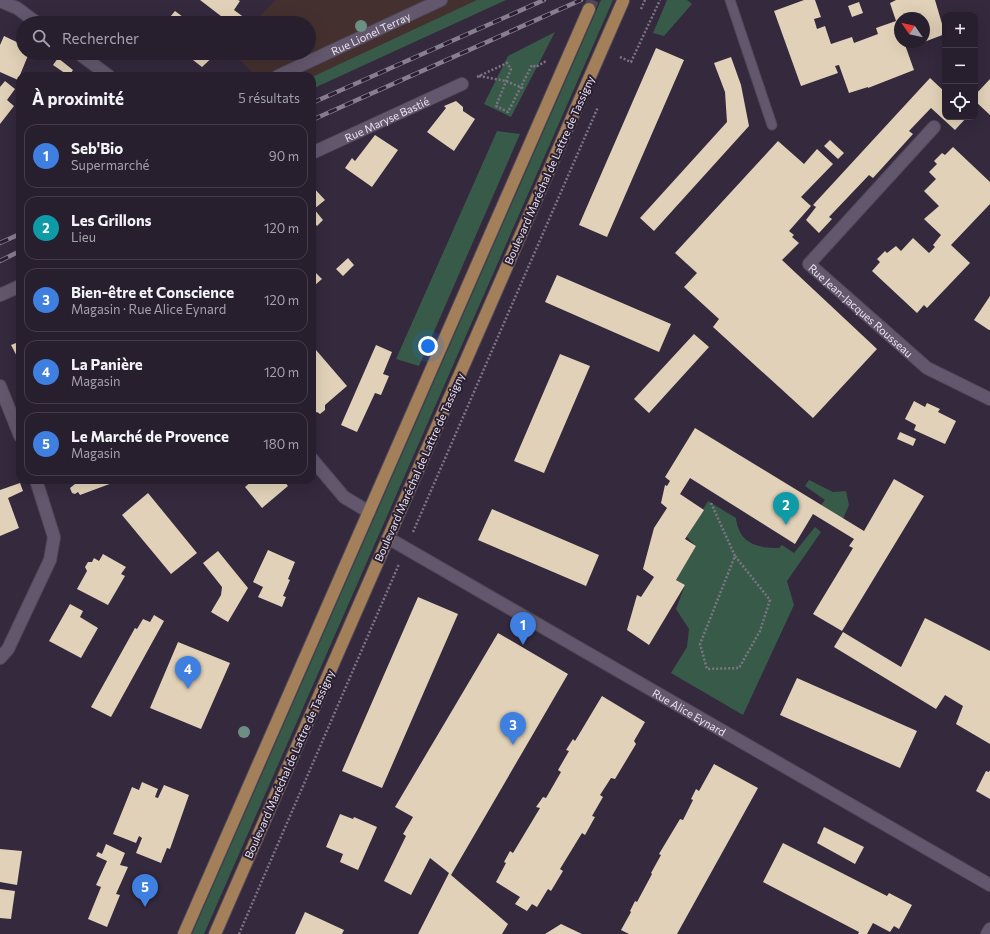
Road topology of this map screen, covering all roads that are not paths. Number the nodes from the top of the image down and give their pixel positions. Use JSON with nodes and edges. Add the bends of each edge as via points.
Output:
{"nodes":[{"id":1,"x":441,"y":0,"type":"edge"},
{"id":2,"x":730,"y":0,"type":"edge"},
{"id":3,"x":0,"y":1,"type":"edge"},
{"id":4,"x":623,"y":1,"type":"edge"},
{"id":5,"x":589,"y":9,"type":"tunnel mouth"},
{"id":6,"x":28,"y":16,"type":"edge"},
{"id":7,"x":316,"y":58,"type":"edge"},
{"id":8,"x":87,"y":60,"type":"edge"},
{"id":9,"x":312,"y":60,"type":"edge"},
{"id":10,"x":104,"y":72,"type":"edge"},
{"id":11,"x":287,"y":72,"type":"edge"},
{"id":12,"x":462,"y":84,"type":"road end"},
{"id":13,"x":772,"y":125,"type":"dead end"},
{"id":14,"x":934,"y":127,"type":"dead end"},
{"id":15,"x":316,"y":151,"type":"edge"},
{"id":16,"x":16,"y":288,"type":"edge"},
{"id":17,"x":0,"y":295,"type":"edge"},
{"id":18,"x":0,"y":386,"type":"edge"},
{"id":19,"x":990,"y":399,"type":"edge"},
{"id":20,"x":16,"y":426,"type":"edge"},
{"id":21,"x":316,"y":464,"type":"edge"},
{"id":22,"x":37,"y":484,"type":"edge"},
{"id":23,"x":369,"y":512,"type":"junction"},
{"id":24,"x":388,"y":538,"type":"junction"},
{"id":25,"x":0,"y":658,"type":"edge"},
{"id":26,"x":990,"y":885,"type":"edge"},
{"id":27,"x":990,"y":928,"type":"edge"},
{"id":28,"x":184,"y":934,"type":"edge"},
{"id":29,"x":215,"y":934,"type":"edge"},
{"id":30,"x":988,"y":934,"type":"edge"}],
"edges":[{"from":1,"to":7,"type":"street","name":"Rue Lionel Terray"},
{"from":2,"to":13,"type":"lane"},
{"from":3,"to":6,"type":"street"},
{"from":4,"to":24,"type":"main road","name":"Boulevard Maréchal de Lattre de Tassigny"},
{"from":5,"to":23,"type":"main road"},
{"from":8,"to":10,"type":"street"},
{"from":9,"to":11,"type":"street","name":"Rue Lionel Terray"},
{"from":12,"to":15,"type":"street","name":"Rue Maryse Bastié"},
{"from":14,"to":19,"type":"street","name":"Rue Jean-Jacques Rousseau","via":[[809,264],[926,368]]},
{"from":16,"to":17,"type":"street"},
{"from":18,"to":20,"type":"street"},
{"from":21,"to":23,"type":"street","via":[[344,497]]},
{"from":22,"to":25,"type":"street","via":[[54,537],[50,560],[8,649]]},
{"from":23,"to":28,"type":"main road"},
{"from":24,"to":26,"type":"street","name":"Rue Alice Eynard"},
{"from":24,"to":29,"type":"main road","name":"Boulevard Maréchal de Lattre de Tassigny"},
{"from":27,"to":30,"type":"street"}]}
